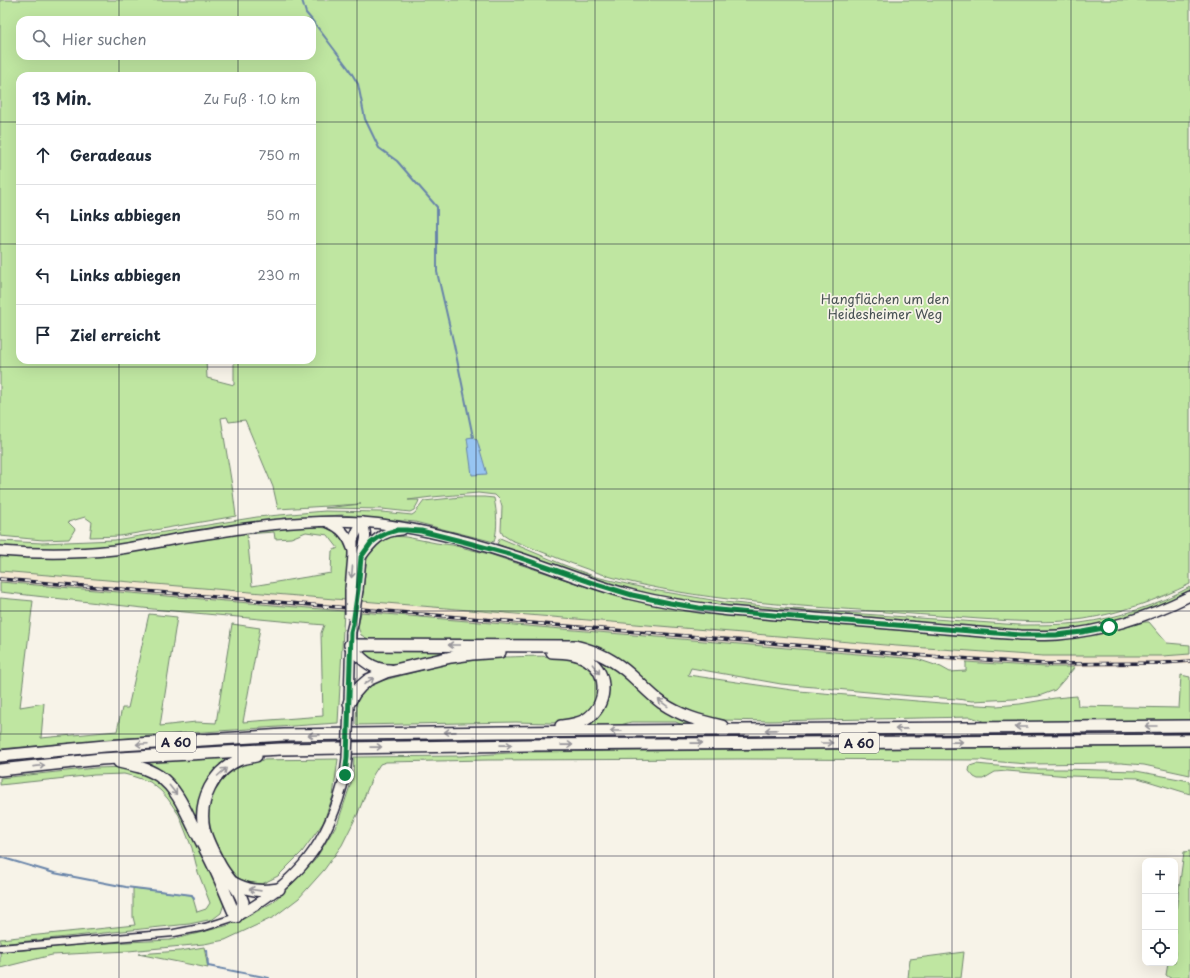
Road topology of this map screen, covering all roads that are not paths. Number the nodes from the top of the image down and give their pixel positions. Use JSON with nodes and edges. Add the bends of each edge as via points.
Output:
{"nodes":[{"id":1,"x":322,"y":522,"type":"junction"},
{"id":2,"x":362,"y":522,"type":"junction"},
{"id":3,"x":421,"y":531,"type":"junction"},
{"id":4,"x":0,"y":551,"type":"edge"},
{"id":5,"x":357,"y":556,"type":"junction"},
{"id":6,"x":1190,"y":596,"type":"edge"},
{"id":7,"x":350,"y":645,"type":"junction"},
{"id":8,"x":396,"y":670,"type":"junction"},
{"id":9,"x":349,"y":705,"type":"junction"},
{"id":10,"x":1190,"y":726,"type":"edge"},
{"id":11,"x":753,"y":730,"type":"junction"},
{"id":12,"x":503,"y":732,"type":"junction"},
{"id":13,"x":1190,"y":740,"type":"edge"},
{"id":14,"x":281,"y":749,"type":"junction"},
{"id":15,"x":0,"y":756,"type":"edge"},
{"id":16,"x":101,"y":759,"type":"junction"},
{"id":17,"x":0,"y":770,"type":"edge"},
{"id":18,"x":232,"y":882,"type":"junction"},
{"id":19,"x":279,"y":888,"type":"junction"},
{"id":20,"x":236,"y":916,"type":"junction"},
{"id":21,"x":0,"y":948,"type":"edge"}],
"edges":[{"from":1,"to":2,"type":"main road"},
{"from":1,"to":4,"type":"main road","via":[[262,526],[114,550],[65,553]]},
{"from":1,"to":5,"type":"main road","via":[[342,531]]},
{"from":2,"to":3,"type":"main road"},
{"from":2,"to":5,"type":"main road","via":[[366,538]]},
{"from":3,"to":5,"type":"main road","via":[[397,530],[387,533]]},
{"from":3,"to":6,"type":"main road","via":[[509,554],[632,595],[699,608],[783,616],[989,633],[1056,635],[1109,627],[1152,613]]},
{"from":5,"to":7,"type":"main road","bridge":true},
{"from":7,"to":8,"type":"highway","via":[[365,662],[374,667]]},
{"from":7,"to":9,"type":"main road"},
{"from":11,"to":7,"type":"highway","one_way":true,"via":[[686,717],[660,702],[632,675],[611,660],[589,649],[575,646]]},
{"from":9,"to":8,"type":"highway","one_way":true,"via":[[354,694],[368,680]]},
{"from":8,"to":12,"type":"highway","one_way":true,"via":[[451,657],[513,652],[572,654],[588,660],[595,666],[602,678],[604,692],[602,701],[592,716],[576,724]]},
{"from":9,"to":19,"type":"main road","bridge":true,"via":[[345,775],[334,812],[324,834],[304,863]]},
{"from":10,"to":11,"type":"highway","number":"A 60","one_way":true},
{"from":11,"to":12,"type":"highway","number":"A 60","one_way":true},
{"from":12,"to":15,"type":"highway","number":"A 60","one_way":true,"via":[[284,735],[105,746]]},
{"from":14,"to":13,"type":"highway","number":"A 60","one_way":true},
{"from":14,"to":16,"type":"highway","number":"A 60"},
{"from":18,"to":14,"type":"highway","one_way":true,"via":[[221,866],[205,830],[205,798],[216,777],[231,764]]},
{"from":17,"to":16,"type":"highway","number":"A 60","one_way":true},
{"from":16,"to":20,"type":"highway","one_way":true,"via":[[144,768],[159,776],[174,790]]},
{"from":19,"to":18,"type":"highway","one_way":true,"via":[[260,891]]},
{"from":18,"to":20,"type":"highway","via":[[243,902]]},
{"from":19,"to":20,"type":"main road","via":[[268,898]]},
{"from":20,"to":21,"type":"street","via":[[206,927],[174,933]]}]}
